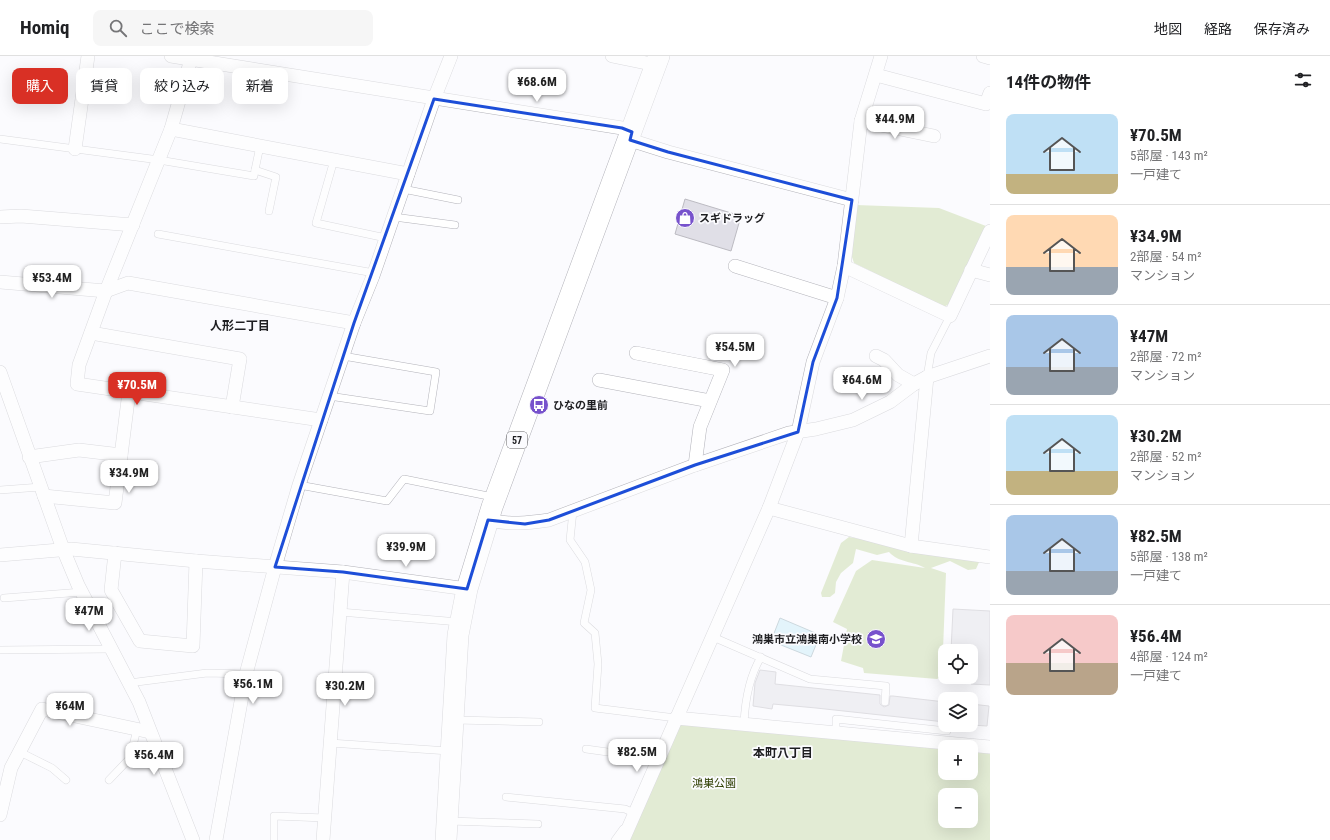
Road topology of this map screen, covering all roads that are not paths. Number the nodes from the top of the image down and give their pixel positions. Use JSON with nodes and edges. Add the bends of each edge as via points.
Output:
{"nodes":[{"id":1,"x":88,"y":56,"type":"edge"},
{"id":2,"x":171,"y":56,"type":"edge"},
{"id":3,"x":451,"y":56,"type":"edge"},
{"id":4,"x":612,"y":56,"type":"edge"},
{"id":5,"x":881,"y":56,"type":"edge"},
{"id":6,"x":983,"y":56,"type":"edge"},
{"id":7,"x":990,"y":58,"type":"edge"},
{"id":8,"x":191,"y":59,"type":"junction"},
{"id":9,"x":658,"y":60,"type":"edge"},
{"id":10,"x":876,"y":75,"type":"junction"},
{"id":11,"x":990,"y":93,"type":"edge"},
{"id":12,"x":434,"y":99,"type":"junction"},
{"id":13,"x":861,"y":120,"type":"junction"},
{"id":14,"x":172,"y":129,"type":"junction"},
{"id":15,"x":631,"y":136,"type":"junction"},
{"id":16,"x":934,"y":136,"type":"dead end"},
{"id":17,"x":0,"y":139,"type":"edge"},
{"id":18,"x":260,"y":146,"type":"junction"},
{"id":19,"x":75,"y":149,"type":"junction"},
{"id":20,"x":159,"y":160,"type":"junction"},
{"id":21,"x":334,"y":160,"type":"junction"},
{"id":22,"x":255,"y":170,"type":"junction"},
{"id":23,"x":408,"y":174,"type":"junction"},
{"id":24,"x":403,"y":189,"type":"junction"},
{"id":25,"x":458,"y":200,"type":"dead end"},
{"id":26,"x":852,"y":200,"type":"junction"},
{"id":27,"x":269,"y":211,"type":"dead end"},
{"id":28,"x":0,"y":217,"type":"edge"},
{"id":29,"x":394,"y":217,"type":"junction"},
{"id":30,"x":133,"y":225,"type":"junction"},
{"id":31,"x":455,"y":225,"type":"dead end"},
{"id":32,"x":989,"y":233,"type":"edge"},
{"id":33,"x":158,"y":234,"type":"dead end"},
{"id":34,"x":386,"y":238,"type":"junction"},
{"id":35,"x":735,"y":266,"type":"dead end"},
{"id":36,"x":844,"y":266,"type":"junction"},
{"id":37,"x":971,"y":270,"type":"junction"},
{"id":38,"x":374,"y":273,"type":"junction"},
{"id":39,"x":990,"y":275,"type":"edge"},
{"id":40,"x":0,"y":282,"type":"edge"},
{"id":41,"x":106,"y":290,"type":"junction"},
{"id":42,"x":837,"y":298,"type":"junction"},
{"id":43,"x":950,"y":316,"type":"junction"},
{"id":44,"x":354,"y":323,"type":"junction"},
{"id":45,"x":91,"y":333,"type":"junction"},
{"id":46,"x":636,"y":353,"type":"dead end"},
{"id":47,"x":343,"y":356,"type":"junction"},
{"id":48,"x":876,"y":356,"type":"dead end"},
{"id":49,"x":990,"y":356,"type":"edge"},
{"id":50,"x":0,"y":372,"type":"edge"},
{"id":51,"x":927,"y":377,"type":"junction"},
{"id":52,"x":599,"y":380,"type":"dead end"},
{"id":53,"x":914,"y":384,"type":"junction"},
{"id":54,"x":129,"y":392,"type":"junction"},
{"id":55,"x":330,"y":396,"type":"junction"},
{"id":56,"x":710,"y":401,"type":"junction"},
{"id":57,"x":232,"y":407,"type":"junction"},
{"id":58,"x":321,"y":420,"type":"junction"},
{"id":59,"x":798,"y":432,"type":"junction"},
{"id":60,"x":121,"y":455,"type":"junction"},
{"id":61,"x":29,"y":457,"type":"junction"},
{"id":62,"x":695,"y":465,"type":"junction"},
{"id":63,"x":300,"y":485,"type":"junction"},
{"id":64,"x":0,"y":490,"type":"edge"},
{"id":65,"x":42,"y":492,"type":"junction"},
{"id":66,"x":496,"y":498,"type":"junction"},
{"id":67,"x":769,"y":508,"type":"junction"},
{"id":68,"x":573,"y":511,"type":"junction"},
{"id":69,"x":488,"y":520,"type":"junction"},
{"id":70,"x":911,"y":546,"type":"junction"},
{"id":71,"x":63,"y":550,"type":"junction"},
{"id":72,"x":115,"y":553,"type":"junction"},
{"id":73,"x":0,"y":555,"type":"edge"},
{"id":74,"x":990,"y":557,"type":"edge"},
{"id":75,"x":196,"y":561,"type":"junction"},
{"id":76,"x":275,"y":567,"type":"junction"},
{"id":77,"x":343,"y":572,"type":"junction"},
{"id":78,"x":467,"y":589,"type":"junction"},
{"id":79,"x":82,"y":592,"type":"junction"},
{"id":80,"x":4,"y":598,"type":"dead end"},
{"id":81,"x":340,"y":612,"type":"junction"},
{"id":82,"x":460,"y":622,"type":"junction"},
{"id":83,"x":713,"y":637,"type":"junction"},
{"id":84,"x":112,"y":649,"type":"junction"},
{"id":85,"x":0,"y":650,"type":"edge"},
{"id":86,"x":761,"y":657,"type":"junction"},
{"id":87,"x":246,"y":674,"type":"junction"},
{"id":88,"x":129,"y":683,"type":"junction"},
{"id":89,"x":885,"y":702,"type":"dead end"},
{"id":90,"x":676,"y":718,"type":"junction"},
{"id":91,"x":453,"y":720,"type":"junction"},
{"id":92,"x":539,"y":722,"type":"dead end"},
{"id":93,"x":744,"y":724,"type":"junction"},
{"id":94,"x":137,"y":729,"type":"junction"},
{"id":95,"x":938,"y":729,"type":"edge"},
{"id":96,"x":150,"y":732,"type":"junction"},
{"id":97,"x":836,"y":732,"type":"junction"},
{"id":98,"x":330,"y":743,"type":"junction"},
{"id":99,"x":990,"y":747,"type":"edge"},
{"id":100,"x":586,"y":749,"type":"dead end"},
{"id":101,"x":451,"y":751,"type":"junction"},
{"id":102,"x":20,"y":752,"type":"junction"},
{"id":103,"x":658,"y":759,"type":"junction"},
{"id":104,"x":66,"y":780,"type":"dead end"},
{"id":105,"x":109,"y":780,"type":"dead end"},
{"id":106,"x":506,"y":797,"type":"dead end"},
{"id":107,"x":0,"y":815,"type":"edge"},
{"id":108,"x":325,"y":818,"type":"junction"},
{"id":109,"x":632,"y":818,"type":"junction"},
{"id":110,"x":538,"y":824,"type":"dead end"},
{"id":111,"x":446,"y":831,"type":"edge"},
{"id":112,"x":193,"y":840,"type":"edge"},
{"id":113,"x":216,"y":840,"type":"edge"},
{"id":114,"x":274,"y":840,"type":"edge"},
{"id":115,"x":323,"y":840,"type":"edge"},
{"id":116,"x":615,"y":840,"type":"edge"},
{"id":117,"x":623,"y":840,"type":"edge"}],
"edges":[{"from":1,"to":19,"type":"street"},
{"from":2,"to":8,"type":"street"},
{"from":3,"to":12,"type":"street"},
{"from":4,"to":9,"type":"street"},
{"from":5,"to":10,"type":"street"},
{"from":6,"to":7,"type":"street"},
{"from":8,"to":12,"type":"street"},
{"from":8,"to":14,"type":"street"},
{"from":9,"to":15,"type":"main road","number":"57"},
{"from":10,"to":11,"type":"street","via":[[986,104]]},
{"from":10,"to":13,"type":"street"},
{"from":12,"to":15,"type":"street","via":[[622,128]]},
{"from":12,"to":23,"type":"street"},
{"from":13,"to":16,"type":"street"},
{"from":13,"to":26,"type":"street"},
{"from":14,"to":18,"type":"street"},
{"from":14,"to":20,"type":"street"},
{"from":15,"to":26,"type":"street","via":[[668,152]]},
{"from":15,"to":66,"type":"main road","number":"57"},
{"from":17,"to":19,"type":"lane"},
{"from":18,"to":21,"type":"street"},
{"from":18,"to":22,"type":"lane"},
{"from":19,"to":20,"type":"lane"},
{"from":20,"to":22,"type":"lane","via":[[254,176]]},
{"from":20,"to":30,"type":"street"},
{"from":21,"to":23,"type":"street"},
{"from":21,"to":34,"type":"lane","via":[[316,223]]},
{"from":22,"to":27,"type":"lane","via":[[276,176]]},
{"from":23,"to":24,"type":"street"},
{"from":24,"to":25,"type":"lane"},
{"from":24,"to":29,"type":"street"},
{"from":26,"to":36,"type":"street"},
{"from":28,"to":30,"type":"street","via":[[21,216]]},
{"from":29,"to":31,"type":"lane"},
{"from":29,"to":34,"type":"street"},
{"from":30,"to":41,"type":"street"},
{"from":32,"to":37,"type":"street"},
{"from":33,"to":38,"type":"lane"},
{"from":34,"to":38,"type":"street"},
{"from":35,"to":42,"type":"street"},
{"from":36,"to":42,"type":"street"},
{"from":36,"to":43,"type":"street"},
{"from":37,"to":39,"type":"street"},
{"from":37,"to":43,"type":"street"},
{"from":38,"to":44,"type":"street"},
{"from":40,"to":41,"type":"street"},
{"from":41,"to":44,"type":"street","via":[[128,283]]},
{"from":41,"to":45,"type":"street"},
{"from":42,"to":59,"type":"street","via":[[813,362]]},
{"from":43,"to":51,"type":"lane","via":[[931,353]]},
{"from":44,"to":47,"type":"street"},
{"from":45,"to":54,"type":"street","via":[[79,365],[77,384]]},
{"from":45,"to":57,"type":"street","via":[[240,358]]},
{"from":46,"to":56,"type":"street","via":[[723,370]]},
{"from":47,"to":55,"type":"street"},
{"from":47,"to":55,"type":"lane","via":[[436,372],[430,411]]},
{"from":48,"to":53,"type":"street","via":[[884,360],[898,375]]},
{"from":49,"to":51,"type":"street"},
{"from":50,"to":61,"type":"street"},
{"from":51,"to":53,"type":"street"},
{"from":51,"to":70,"type":"street"},
{"from":52,"to":56,"type":"street"},
{"from":53,"to":59,"type":"street","via":[[890,402],[853,420]]},
{"from":54,"to":57,"type":"street"},
{"from":54,"to":60,"type":"street"},
{"from":55,"to":58,"type":"street"},
{"from":56,"to":62,"type":"street","via":[[700,427]]},
{"from":57,"to":58,"type":"street"},
{"from":58,"to":63,"type":"street"},
{"from":59,"to":62,"type":"street"},
{"from":59,"to":67,"type":"street"},
{"from":60,"to":61,"type":"street","via":[[78,450]]},
{"from":60,"to":65,"type":"street","via":[[115,503]]},
{"from":61,"to":65,"type":"street"},
{"from":62,"to":68,"type":"street"},
{"from":63,"to":66,"type":"lane","via":[[387,501],[404,479]]},
{"from":63,"to":76,"type":"street"},
{"from":64,"to":65,"type":"lane"},
{"from":65,"to":71,"type":"street"},
{"from":66,"to":69,"type":"main road","number":"57"},
{"from":67,"to":70,"type":"street"},
{"from":67,"to":83,"type":"street"},
{"from":68,"to":69,"type":"street","via":[[549,520],[525,524],[506,524]]},
{"from":68,"to":90,"type":"lane","via":[[570,540],[584,562],[591,590],[584,623],[595,633],[598,664],[595,708]]},
{"from":69,"to":78,"type":"main road","number":"57"},
{"from":70,"to":74,"type":"street"},
{"from":71,"to":72,"type":"street"},
{"from":71,"to":73,"type":"street"},
{"from":71,"to":79,"type":"street"},
{"from":72,"to":75,"type":"street"},
{"from":72,"to":75,"type":"street","via":[[111,590],[140,641],[155,643],[193,646]]},
{"from":75,"to":76,"type":"street"},
{"from":76,"to":77,"type":"street"},
{"from":76,"to":87,"type":"street"},
{"from":77,"to":78,"type":"street"},
{"from":77,"to":81,"type":"street"},
{"from":78,"to":82,"type":"main road","number":"57"},
{"from":79,"to":80,"type":"lane"},
{"from":79,"to":84,"type":"street"},
{"from":81,"to":82,"type":"lane"},
{"from":81,"to":98,"type":"street"},
{"from":82,"to":91,"type":"main road","number":"57"},
{"from":83,"to":86,"type":"lane"},
{"from":83,"to":90,"type":"street"},
{"from":84,"to":85,"type":"lane"},
{"from":84,"to":88,"type":"street"},
{"from":86,"to":89,"type":"lane","via":[[810,679],[886,686]]},
{"from":86,"to":93,"type":"lane","via":[[755,667],[745,703]]},
{"from":87,"to":88,"type":"lane","via":[[207,673]]},
{"from":87,"to":113,"type":"street"},
{"from":88,"to":96,"type":"street"},
{"from":90,"to":93,"type":"street"},
{"from":90,"to":103,"type":"street"},
{"from":91,"to":92,"type":"lane"},
{"from":91,"to":101,"type":"main road","number":"57"},
{"from":93,"to":97,"type":"street"},
{"from":94,"to":96,"type":"street"},
{"from":94,"to":102,"type":"street","via":[[42,709]]},
{"from":94,"to":105,"type":"lane","via":[[130,758]]},
{"from":95,"to":97,"type":"lane","via":[[836,719]]},
{"from":96,"to":112,"type":"street"},
{"from":97,"to":99,"type":"street"},
{"from":98,"to":101,"type":"lane"},
{"from":98,"to":108,"type":"street"},
{"from":100,"to":103,"type":"lane"},
{"from":101,"to":111,"type":"main road","number":"57"},
{"from":102,"to":104,"type":"lane","via":[[52,768]]},
{"from":102,"to":107,"type":"street","via":[[11,768]]},
{"from":103,"to":109,"type":"street"},
{"from":106,"to":109,"type":"lane","via":[[625,809]]},
{"from":108,"to":114,"type":"lane","via":[[274,816]]},
{"from":108,"to":115,"type":"street"},
{"from":109,"to":116,"type":"lane"},
{"from":109,"to":117,"type":"street"},
{"from":110,"to":111,"type":"lane"}]}
